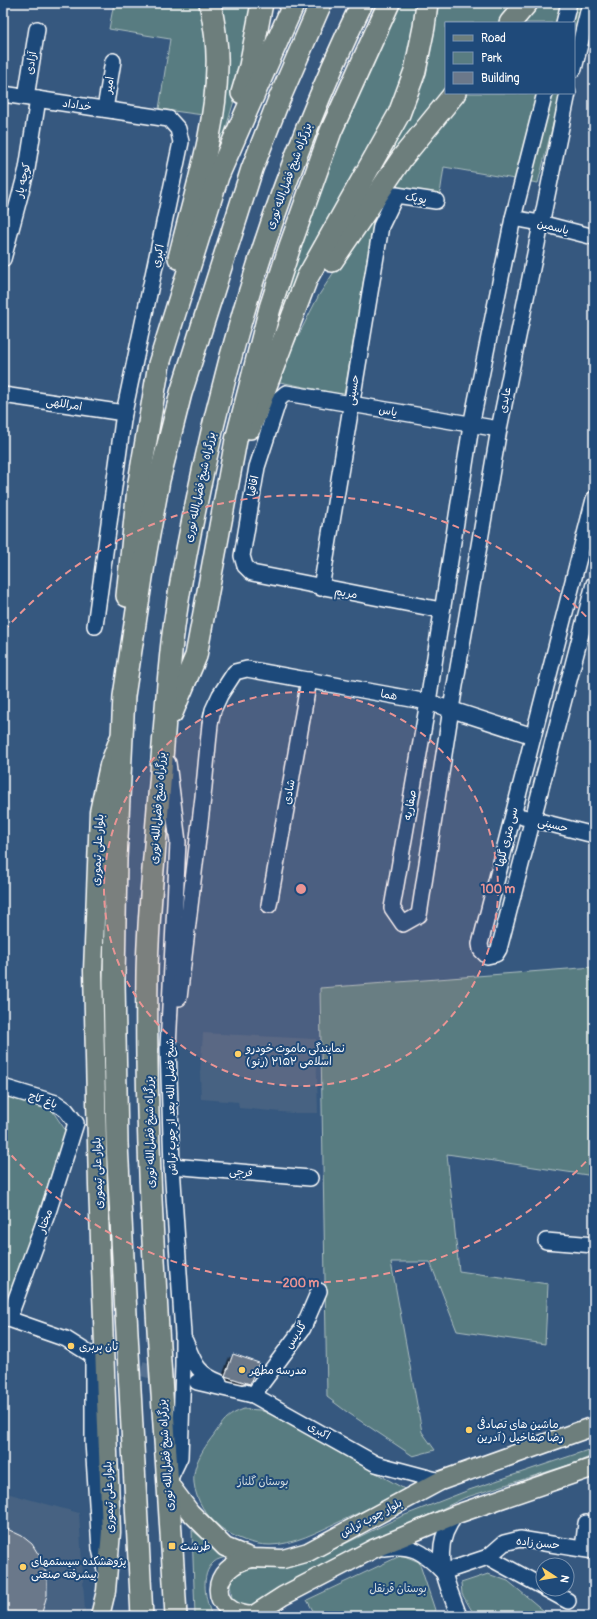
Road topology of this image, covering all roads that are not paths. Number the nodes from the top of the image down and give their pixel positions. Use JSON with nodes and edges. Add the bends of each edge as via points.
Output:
{"nodes":[{"id":1,"x":210,"y":3,"type":"edge"},
{"id":2,"x":294,"y":3,"type":"edge"},
{"id":3,"x":321,"y":3,"type":"edge"},
{"id":4,"x":362,"y":3,"type":"edge"},
{"id":5,"x":389,"y":3,"type":"edge"},
{"id":6,"x":427,"y":3,"type":"edge"},
{"id":7,"x":527,"y":3,"type":"edge"},
{"id":8,"x":569,"y":3,"type":"edge"},
{"id":9,"x":590,"y":3,"type":"edge"},
{"id":10,"x":261,"y":12,"type":"edge"},
{"id":11,"x":511,"y":22,"type":"edge"},
{"id":12,"x":564,"y":22,"type":"edge"},
{"id":13,"x":37,"y":29,"type":"dead end"},
{"id":14,"x":113,"y":61,"type":"dead end"},
{"id":15,"x":575,"y":65,"type":"edge"},
{"id":16,"x":3,"y":94,"type":"edge"},
{"id":17,"x":454,"y":94,"type":"edge"},
{"id":18,"x":545,"y":94,"type":"edge"},
{"id":19,"x":568,"y":94,"type":"edge"},
{"id":20,"x":32,"y":98,"type":"junction"},
{"id":21,"x":106,"y":109,"type":"junction"},
{"id":22,"x":151,"y":116,"type":"joint"},
{"id":23,"x":218,"y":176,"type":"junction"},
{"id":24,"x":396,"y":195,"type":"joint"},
{"id":25,"x":436,"y":201,"type":"dead end"},
{"id":26,"x":513,"y":218,"type":"junction"},
{"id":27,"x":540,"y":223,"type":"junction"},
{"id":28,"x":594,"y":237,"type":"edge"},
{"id":29,"x":3,"y":259,"type":"edge"},
{"id":30,"x":280,"y":351,"type":"junction"},
{"id":31,"x":159,"y":364,"type":"junction"},
{"id":32,"x":3,"y":395,"type":"edge"},
{"id":33,"x":279,"y":399,"type":"joint"},
{"id":34,"x":351,"y":404,"type":"junction"},
{"id":35,"x":124,"y":413,"type":"junction"},
{"id":36,"x":472,"y":426,"type":"junction"},
{"id":37,"x":499,"y":429,"type":"junction"},
{"id":38,"x":230,"y":479,"type":"junction"},
{"id":39,"x":594,"y":499,"type":"edge"},
{"id":40,"x":252,"y":573,"type":"joint"},
{"id":41,"x":594,"y":584,"type":"edge"},
{"id":42,"x":322,"y":588,"type":"junction"},
{"id":43,"x":441,"y":610,"type":"junction"},
{"id":44,"x":95,"y":626,"type":"dead end"},
{"id":45,"x":309,"y":680,"type":"junction"},
{"id":46,"x":124,"y":696,"type":"junction"},
{"id":47,"x":428,"y":702,"type":"junction"},
{"id":48,"x":451,"y":709,"type":"junction"},
{"id":49,"x":164,"y":732,"type":"junction"},
{"id":50,"x":121,"y":733,"type":"junction"},
{"id":51,"x":533,"y":736,"type":"junction"},
{"id":52,"x":513,"y":815,"type":"junction"},
{"id":53,"x":533,"y":820,"type":"junction"},
{"id":54,"x":594,"y":835,"type":"edge"},
{"id":55,"x":269,"y":905,"type":"dead end"},
{"id":56,"x":168,"y":1048,"type":"junction"},
{"id":57,"x":3,"y":1087,"type":"edge"},
{"id":58,"x":76,"y":1123,"type":"joint"},
{"id":59,"x":172,"y":1166,"type":"junction"},
{"id":60,"x":310,"y":1178,"type":"dead end"},
{"id":61,"x":546,"y":1241,"type":"dead end"},
{"id":62,"x":594,"y":1245,"type":"edge"},
{"id":63,"x":319,"y":1291,"type":"dead end"},
{"id":64,"x":6,"y":1318,"type":"edge"},
{"id":65,"x":183,"y":1334,"type":"junction"},
{"id":66,"x":197,"y":1382,"type":"tunnel mouth"},
{"id":67,"x":253,"y":1395,"type":"junction"},
{"id":68,"x":594,"y":1426,"type":"edge"},
{"id":69,"x":594,"y":1467,"type":"edge"},
{"id":70,"x":440,"y":1481,"type":"junction"},
{"id":71,"x":169,"y":1482,"type":"junction"},
{"id":72,"x":457,"y":1514,"type":"junction"},
{"id":73,"x":586,"y":1523,"type":"dead end"},
{"id":74,"x":373,"y":1549,"type":"junction"},
{"id":75,"x":589,"y":1550,"type":"edge"},
{"id":76,"x":488,"y":1557,"type":"junction"},
{"id":77,"x":252,"y":1558,"type":"junction"},
{"id":78,"x":443,"y":1572,"type":"junction"},
{"id":79,"x":108,"y":1579,"type":"junction"},
{"id":80,"x":535,"y":1583,"type":"edge"},
{"id":81,"x":561,"y":1597,"type":"edge"},
{"id":82,"x":568,"y":1601,"type":"dead end"},
{"id":83,"x":100,"y":1616,"type":"edge"},
{"id":84,"x":142,"y":1616,"type":"edge"},
{"id":85,"x":176,"y":1616,"type":"edge"},
{"id":86,"x":253,"y":1616,"type":"edge"},
{"id":87,"x":459,"y":1616,"type":"edge"}],
"edges":[{"from":1,"to":31,"type":"highway","via":[[216,34],[215,98],[172,285]]},
{"from":2,"to":23,"type":"highway"},
{"from":3,"to":46,"type":"highway","via":[[252,169],[181,393],[157,494]]},
{"from":4,"to":49,"type":"highway","name":"بزرگراه شیخ فضل‌الله نوری","via":[[307,124],[286,180],[226,375],[185,558],[172,642]]},
{"from":5,"to":38,"type":"highway","via":[[331,131],[290,246],[244,405]]},
{"from":6,"to":30,"type":"highway","via":[[415,71],[399,114],[307,278]]},
{"from":7,"to":11,"type":"highway"},
{"from":8,"to":12,"type":"street"},
{"from":9,"to":15,"type":"street"},
{"from":10,"to":23,"type":"highway","via":[[250,66]]},
{"from":13,"to":20,"type":"street","name":"آزادی"},
{"from":14,"to":21,"type":"street","name":"امیر"},
{"from":16,"to":20,"type":"street","name":"خداداد"},
{"from":17,"to":30,"type":"highway","via":[[402,158],[345,240],[316,284]]},
{"from":18,"to":26,"type":"street"},
{"from":19,"to":27,"type":"street","name":"عابدی"},
{"from":20,"to":21,"type":"street","name":"خداداد"},
{"from":20,"to":29,"type":"street","name":"کوچه یار","via":[[27,169]]},
{"from":21,"to":22,"type":"street","name":"خداداد"},
{"from":22,"to":35,"type":"street","name":"اکبری","via":[[169,119],[178,129],[181,142]]},
{"from":23,"to":31,"type":"highway"},
{"from":24,"to":25,"type":"street","name":"پوپک"},
{"from":24,"to":34,"type":"street","name":"حسینی","via":[[381,226]]},
{"from":26,"to":27,"type":"street","name":"یاسمین"},
{"from":26,"to":36,"type":"street"},
{"from":27,"to":28,"type":"street","name":"یاسمین"},
{"from":27,"to":37,"type":"street","name":"عابدی"},
{"from":30,"to":38,"type":"highway"},
{"from":31,"to":46,"type":"highway","via":[[138,488],[130,556],[124,622]]},
{"from":32,"to":35,"type":"street","name":"امراللهی"},
{"from":33,"to":34,"type":"street","name":"یاس","via":[[286,393]]},
{"from":33,"to":40,"type":"street","name":"اقاقیا","via":[[257,467],[242,556],[245,566]]},
{"from":34,"to":36,"type":"street","name":"یاس"},
{"from":34,"to":42,"type":"street","name":"حسینی"},
{"from":35,"to":44,"type":"street","name":"اکبری"},
{"from":36,"to":37,"type":"street","name":"یاس"},
{"from":36,"to":43,"type":"street"},
{"from":37,"to":48,"type":"street","name":"عابدی"},
{"from":38,"to":49,"type":"highway","via":[[196,656]]},
{"from":39,"to":51,"type":"street","name":"سی متری گلها"},
{"from":40,"to":42,"type":"street","name":"مریم"},
{"from":41,"to":53,"type":"street","name":"سی متری گلها"},
{"from":42,"to":43,"type":"street","name":"مریم"},
{"from":43,"to":47,"type":"street"},
{"from":45,"to":47,"type":"street","name":"هما"},
{"from":45,"to":55,"type":"street","name":"شادی"},
{"from":45,"to":56,"type":"street","name":"هما","via":[[248,669],[241,670],[235,672],[228,681],[213,710],[180,995]]},
{"from":46,"to":50,"type":"highway"},
{"from":47,"to":48,"type":"street","name":"هما"},
{"from":47,"to":48,"type":"street","name":"صفاریه","via":[[392,908],[403,924],[419,915]]},
{"from":48,"to":51,"type":"street","name":"هما"},
{"from":49,"to":56,"type":"street","name":"شیخ فضل الله بعد از چوب تراش","via":[[178,842]]},
{"from":49,"to":71,"type":"highway","name":"بزرگراه شیخ فضل‌الله نوری","via":[[147,971],[150,1166]]},
{"from":50,"to":79,"type":"main road","name":"بلوار علی تیموری","via":[[109,765],[100,812],[93,972],[98,1200],[111,1532]]},
{"from":50,"to":84,"type":"highway","via":[[114,981],[117,1144]]},
{"from":51,"to":52,"type":"street","name":"سی متری گلها"},
{"from":52,"to":53,"type":"street","name":"حسینی"},
{"from":52,"to":53,"type":"street","name":"سی متری گلها","via":[[480,944],[481,950],[487,956],[496,954],[499,949]]},
{"from":53,"to":54,"type":"street","name":"حسینی"},
{"from":56,"to":59,"type":"street","name":"شیخ فضل الله بعد از چوب تراش"},
{"from":57,"to":58,"type":"street","name":"باغ کاج","via":[[56,1103],[66,1110]]},
{"from":58,"to":64,"type":"street","name":"مختار","via":[[49,1209]]},
{"from":59,"to":60,"type":"street","name":"فرجی"},
{"from":59,"to":65,"type":"street","name":"شیخ فضل الله بعد از چوب تراش"},
{"from":61,"to":62,"type":"street"},
{"from":63,"to":67,"type":"street","name":"گلدیس","via":[[303,1328]]},
{"from":64,"to":79,"type":"street","via":[[66,1339],[95,1356],[93,1442],[100,1549]]},
{"from":65,"to":67,"type":"street","via":[[194,1362],[205,1377]]},
{"from":65,"to":71,"type":"street","name":"شیخ فضل الله بعد از چوب تراش","via":[[180,1457]]},
{"from":66,"to":67,"type":"street","name":"اکبری"},
{"from":67,"to":70,"type":"street","name":"اکبری","via":[[376,1464]]},
{"from":68,"to":70,"type":"main road","name":"بلوار چوب‌ تراش"},
{"from":69,"to":72,"type":"main road"},
{"from":70,"to":77,"type":"main road","name":"بلوار چوب‌ تراش","via":[[308,1552],[283,1559]]},
{"from":71,"to":77,"type":"main road","name":"بلوار چوب‌ تراش","via":[[190,1512],[212,1536],[225,1547]]},
{"from":71,"to":85,"type":"highway","name":"بزرگراه شیخ فضل‌الله نوری"},
{"from":72,"to":74,"type":"main road"},
{"from":72,"to":78,"type":"street","via":[[449,1523],[442,1541]]},
{"from":73,"to":75,"type":"street"},
{"from":74,"to":78,"type":"street","via":[[399,1546],[410,1548],[425,1554]]},
{"from":74,"to":86,"type":"main road","via":[[283,1596]]},
{"from":75,"to":76,"type":"street","name":"حسن زاده","via":[[520,1539],[497,1547]]},
{"from":76,"to":78,"type":"street","name":"حسن زاده"},
{"from":76,"to":80,"type":"street"},
{"from":77,"to":86,"type":"main road","via":[[233,1564],[227,1570],[221,1578],[220,1594],[221,1600],[230,1611]]},
{"from":78,"to":87,"type":"street"},
{"from":79,"to":83,"type":"main road","name":"بلوار علی تیموری"},
{"from":81,"to":82,"type":"street"}]}
